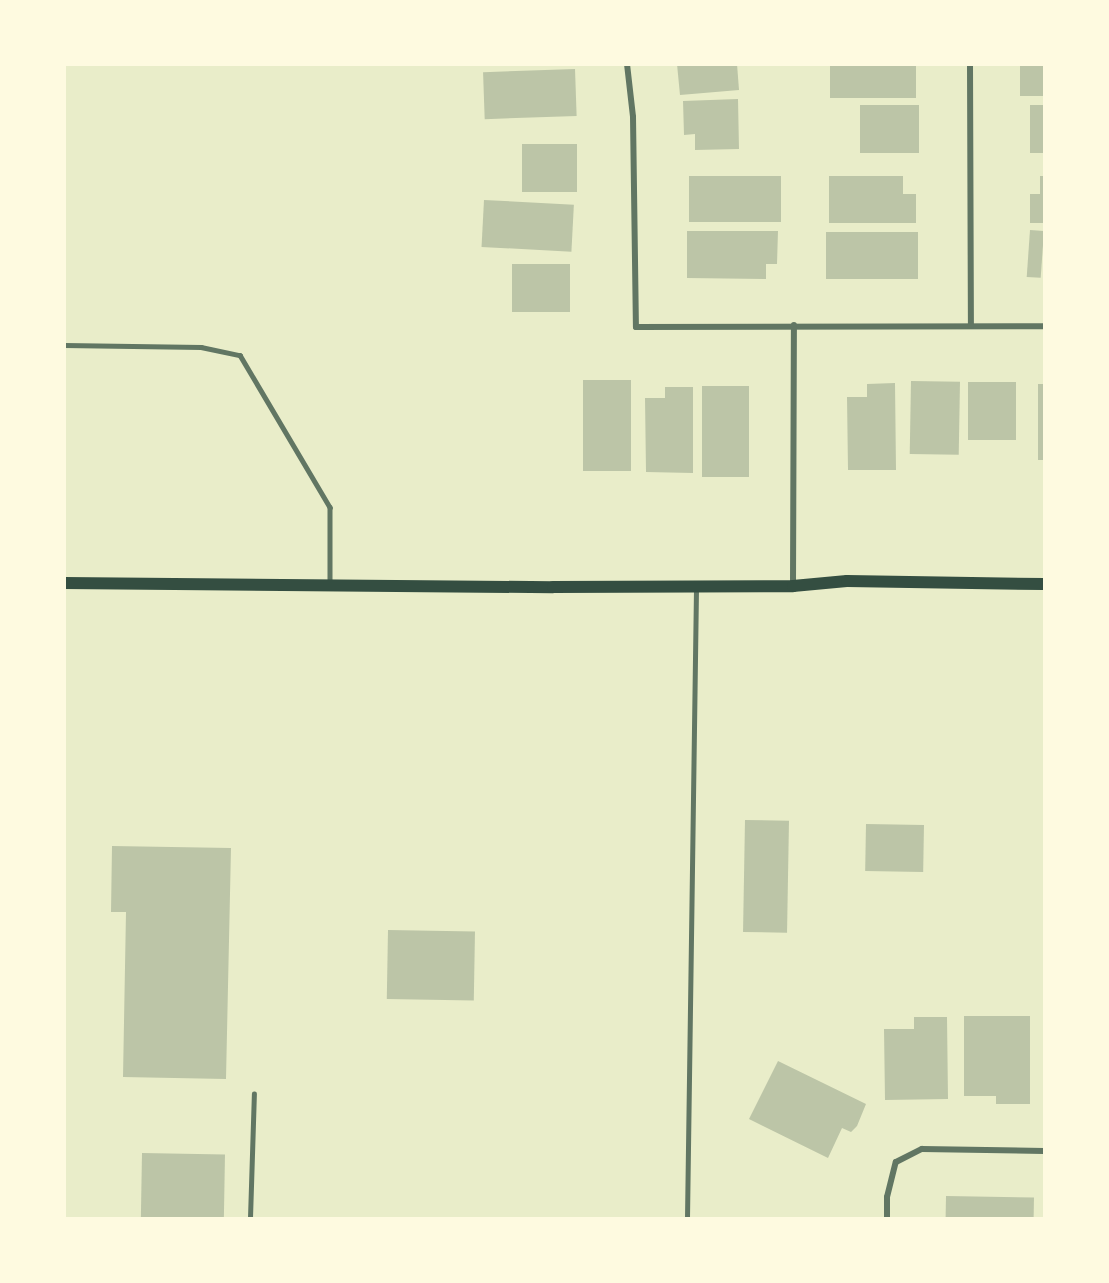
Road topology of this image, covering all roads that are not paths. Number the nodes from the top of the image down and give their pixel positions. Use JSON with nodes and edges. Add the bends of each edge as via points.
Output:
{"nodes":[{"id":1,"x":627,"y":64,"type":"edge"},
{"id":2,"x":970,"y":64,"type":"edge"},
{"id":3,"x":794,"y":326,"type":"junction"},
{"id":4,"x":971,"y":326,"type":"junction"},
{"id":5,"x":1044,"y":326,"type":"edge"},
{"id":6,"x":64,"y":345,"type":"edge"},
{"id":7,"x":64,"y":583,"type":"edge"},
{"id":8,"x":1044,"y":584,"type":"edge"},
{"id":9,"x":330,"y":586,"type":"junction"},
{"id":10,"x":696,"y":586,"type":"junction"},
{"id":11,"x":793,"y":586,"type":"junction"},
{"id":12,"x":254,"y":1094,"type":"dead end"},
{"id":13,"x":1044,"y":1151,"type":"edge"},
{"id":14,"x":250,"y":1218,"type":"edge"},
{"id":15,"x":687,"y":1218,"type":"edge"},
{"id":16,"x":887,"y":1218,"type":"edge"}],
"edges":[{"from":1,"to":3,"type":"street","via":[[633,117],[636,327]]},
{"from":2,"to":4,"type":"street"},
{"from":3,"to":4,"type":"street"},
{"from":3,"to":11,"type":"street"},
{"from":4,"to":5,"type":"street"},
{"from":6,"to":9,"type":"lane","via":[[201,347],[240,355],[330,507]]},
{"from":7,"to":9,"type":"main road"},
{"from":8,"to":11,"type":"main road","via":[[847,581]]},
{"from":9,"to":10,"type":"main road"},
{"from":10,"to":11,"type":"main road"},
{"from":10,"to":15,"type":"lane"},
{"from":12,"to":14,"type":"lane"},
{"from":13,"to":16,"type":"street","via":[[922,1149],[896,1162],[887,1197]]}]}
